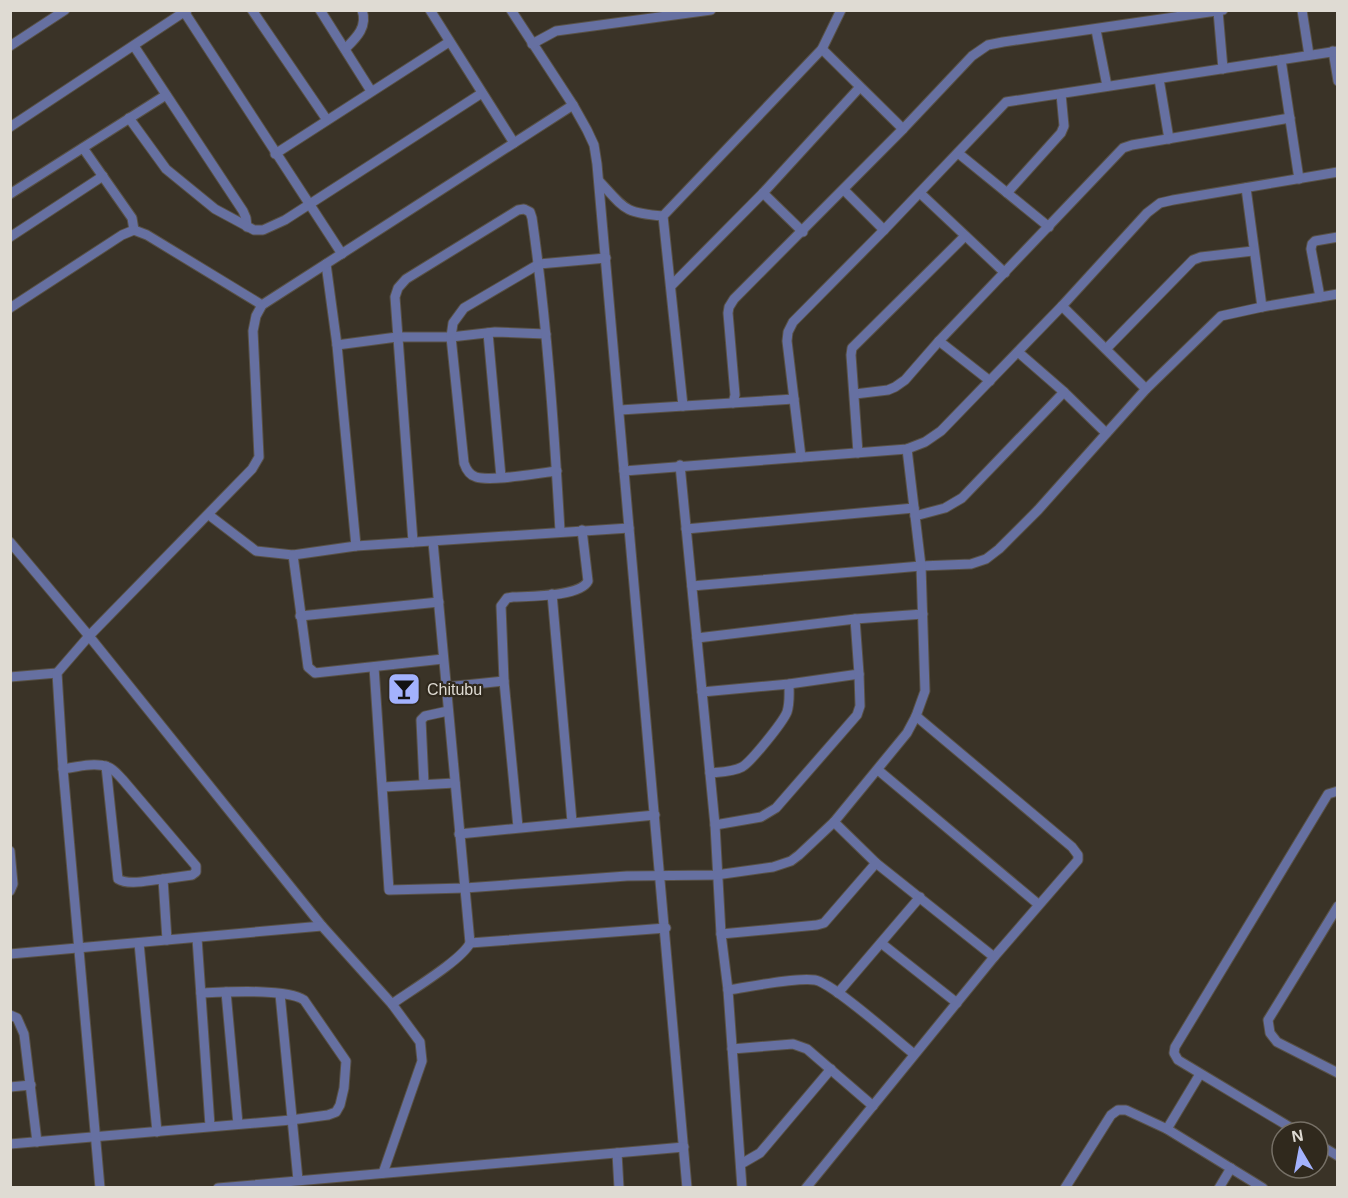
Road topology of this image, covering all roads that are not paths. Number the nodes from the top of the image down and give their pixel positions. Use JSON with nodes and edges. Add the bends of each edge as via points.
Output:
{"nodes":[{"id":1,"x":65,"y":10,"type":"edge"},
{"id":2,"x":252,"y":10,"type":"edge"},
{"id":3,"x":320,"y":10,"type":"edge"},
{"id":4,"x":362,"y":10,"type":"edge"},
{"id":5,"x":430,"y":10,"type":"edge"},
{"id":6,"x":511,"y":10,"type":"edge"},
{"id":7,"x":711,"y":10,"type":"edge"},
{"id":8,"x":841,"y":10,"type":"edge"},
{"id":9,"x":1223,"y":10,"type":"edge"},
{"id":10,"x":1302,"y":10,"type":"edge"},
{"id":11,"x":185,"y":11,"type":"edge"},
{"id":12,"x":1218,"y":11,"type":"edge"},
{"id":13,"x":1096,"y":30,"type":"junction"},
{"id":14,"x":449,"y":42,"type":"junction"},
{"id":15,"x":532,"y":44,"type":"junction"},
{"id":16,"x":10,"y":46,"type":"edge"},
{"id":17,"x":134,"y":46,"type":"junction"},
{"id":18,"x":345,"y":49,"type":"junction"},
{"id":19,"x":822,"y":49,"type":"junction"},
{"id":20,"x":1335,"y":51,"type":"edge"},
{"id":21,"x":1309,"y":55,"type":"junction"},
{"id":22,"x":1281,"y":60,"type":"junction"},
{"id":23,"x":1223,"y":69,"type":"junction"},
{"id":24,"x":1159,"y":79,"type":"junction"},
{"id":25,"x":1338,"y":81,"type":"edge"},
{"id":26,"x":861,"y":87,"type":"junction"},
{"id":27,"x":1107,"y":87,"type":"junction"},
{"id":28,"x":371,"y":92,"type":"junction"},
{"id":29,"x":482,"y":93,"type":"junction"},
{"id":30,"x":1061,"y":94,"type":"junction"},
{"id":31,"x":166,"y":95,"type":"junction"},
{"id":32,"x":573,"y":105,"type":"junction"},
{"id":33,"x":129,"y":118,"type":"junction"},
{"id":34,"x":1290,"y":118,"type":"junction"},
{"id":35,"x":327,"y":120,"type":"junction"},
{"id":36,"x":10,"y":127,"type":"edge"},
{"id":37,"x":903,"y":129,"type":"junction"},
{"id":38,"x":1169,"y":139,"type":"junction"},
{"id":39,"x":514,"y":143,"type":"junction"},
{"id":40,"x":83,"y":148,"type":"junction"},
{"id":41,"x":958,"y":153,"type":"junction"},
{"id":42,"x":275,"y":154,"type":"junction"},
{"id":43,"x":1338,"y":172,"type":"edge"},
{"id":44,"x":103,"y":176,"type":"junction"},
{"id":45,"x":1299,"y":179,"type":"junction"},
{"id":46,"x":600,"y":182,"type":"junction"},
{"id":47,"x":1246,"y":188,"type":"junction"},
{"id":48,"x":844,"y":190,"type":"junction"},
{"id":49,"x":763,"y":193,"type":"junction"},
{"id":50,"x":920,"y":193,"type":"junction"},
{"id":51,"x":1007,"y":193,"type":"junction"},
{"id":52,"x":10,"y":194,"type":"edge"},
{"id":53,"x":309,"y":205,"type":"junction"},
{"id":54,"x":663,"y":216,"type":"junction"},
{"id":55,"x":247,"y":227,"type":"junction"},
{"id":56,"x":1049,"y":227,"type":"junction"},
{"id":57,"x":134,"y":230,"type":"junction"},
{"id":58,"x":884,"y":230,"type":"junction"},
{"id":59,"x":803,"y":232,"type":"junction"},
{"id":60,"x":965,"y":236,"type":"junction"},
{"id":61,"x":10,"y":237,"type":"edge"},
{"id":62,"x":1338,"y":237,"type":"edge"},
{"id":63,"x":1253,"y":251,"type":"junction"},
{"id":64,"x":342,"y":254,"type":"junction"},
{"id":65,"x":606,"y":258,"type":"junction"},
{"id":66,"x":326,"y":264,"type":"junction"},
{"id":67,"x":539,"y":264,"type":"junction"},
{"id":68,"x":1005,"y":273,"type":"junction"},
{"id":69,"x":671,"y":286,"type":"junction"},
{"id":70,"x":1338,"y":294,"type":"edge"},
{"id":71,"x":1320,"y":297,"type":"junction"},
{"id":72,"x":262,"y":305,"type":"junction"},
{"id":73,"x":1062,"y":306,"type":"junction"},
{"id":74,"x":1262,"y":307,"type":"junction"},
{"id":75,"x":10,"y":308,"type":"edge"},
{"id":76,"x":488,"y":333,"type":"junction"},
{"id":77,"x":546,"y":334,"type":"junction"},
{"id":78,"x":397,"y":337,"type":"junction"},
{"id":79,"x":451,"y":337,"type":"junction"},
{"id":80,"x":939,"y":341,"type":"junction"},
{"id":81,"x":337,"y":345,"type":"junction"},
{"id":82,"x":1106,"y":349,"type":"junction"},
{"id":83,"x":1018,"y":352,"type":"junction"},
{"id":84,"x":990,"y":381,"type":"junction"},
{"id":85,"x":1146,"y":389,"type":"junction"},
{"id":86,"x":1064,"y":392,"type":"junction"},
{"id":87,"x":855,"y":394,"type":"junction"},
{"id":88,"x":794,"y":399,"type":"junction"},
{"id":89,"x":733,"y":403,"type":"junction"},
{"id":90,"x":683,"y":406,"type":"junction"},
{"id":91,"x":620,"y":410,"type":"junction"},
{"id":92,"x":1106,"y":433,"type":"junction"},
{"id":93,"x":907,"y":449,"type":"junction"},
{"id":94,"x":858,"y":453,"type":"junction"},
{"id":95,"x":801,"y":457,"type":"junction"},
{"id":96,"x":680,"y":465,"type":"junction"},
{"id":97,"x":557,"y":471,"type":"junction"},
{"id":98,"x":624,"y":471,"type":"junction"},
{"id":99,"x":501,"y":477,"type":"junction"},
{"id":100,"x":915,"y":512,"type":"junction"},
{"id":101,"x":209,"y":515,"type":"junction"},
{"id":102,"x":629,"y":528,"type":"junction"},
{"id":103,"x":687,"y":529,"type":"junction"},
{"id":104,"x":582,"y":530,"type":"junction"},
{"id":105,"x":560,"y":531,"type":"junction"},
{"id":106,"x":10,"y":542,"type":"edge"},
{"id":107,"x":413,"y":542,"type":"junction"},
{"id":108,"x":433,"y":542,"type":"junction"},
{"id":109,"x":356,"y":546,"type":"junction"},
{"id":110,"x":293,"y":555,"type":"junction"},
{"id":111,"x":921,"y":566,"type":"junction"},
{"id":112,"x":692,"y":586,"type":"junction"},
{"id":113,"x":552,"y":594,"type":"junction"},
{"id":114,"x":439,"y":602,"type":"junction"},
{"id":115,"x":924,"y":614,"type":"junction"},
{"id":116,"x":300,"y":616,"type":"junction"},
{"id":117,"x":855,"y":619,"type":"junction"},
{"id":118,"x":89,"y":636,"type":"junction"},
{"id":119,"x":697,"y":638,"type":"junction"},
{"id":120,"x":443,"y":659,"type":"junction"},
{"id":121,"x":374,"y":667,"type":"junction"},
{"id":122,"x":57,"y":673,"type":"junction"},
{"id":123,"x":859,"y":674,"type":"junction"},
{"id":124,"x":10,"y":677,"type":"edge"},
{"id":125,"x":504,"y":681,"type":"junction"},
{"id":126,"x":789,"y":684,"type":"junction"},
{"id":127,"x":446,"y":687,"type":"junction"},
{"id":128,"x":702,"y":692,"type":"junction"},
{"id":129,"x":448,"y":711,"type":"junction"},
{"id":130,"x":916,"y":717,"type":"junction"},
{"id":131,"x":106,"y":766,"type":"junction"},
{"id":132,"x":63,"y":769,"type":"junction"},
{"id":133,"x":878,"y":770,"type":"junction"},
{"id":134,"x":710,"y":773,"type":"junction"},
{"id":135,"x":454,"y":783,"type":"junction"},
{"id":136,"x":424,"y":784,"type":"junction"},
{"id":137,"x":383,"y":787,"type":"junction"},
{"id":138,"x":1338,"y":791,"type":"edge"},
{"id":139,"x":655,"y":815,"type":"junction"},
{"id":140,"x":572,"y":822,"type":"junction"},
{"id":141,"x":834,"y":822,"type":"junction"},
{"id":142,"x":715,"y":825,"type":"junction"},
{"id":143,"x":518,"y":827,"type":"junction"},
{"id":144,"x":459,"y":834,"type":"junction"},
{"id":145,"x":10,"y":851,"type":"edge"},
{"id":146,"x":876,"y":863,"type":"junction"},
{"id":147,"x":717,"y":875,"type":"junction"},
{"id":148,"x":661,"y":876,"type":"junction"},
{"id":149,"x":164,"y":879,"type":"junction"},
{"id":150,"x":465,"y":888,"type":"junction"},
{"id":151,"x":10,"y":891,"type":"edge"},
{"id":152,"x":920,"y":897,"type":"junction"},
{"id":153,"x":1038,"y":904,"type":"junction"},
{"id":154,"x":1338,"y":906,"type":"edge"},
{"id":155,"x":322,"y":926,"type":"junction"},
{"id":156,"x":666,"y":928,"type":"junction"},
{"id":157,"x":721,"y":934,"type":"junction"},
{"id":158,"x":197,"y":938,"type":"junction"},
{"id":159,"x":167,"y":940,"type":"junction"},
{"id":160,"x":139,"y":943,"type":"junction"},
{"id":161,"x":470,"y":943,"type":"junction"},
{"id":162,"x":881,"y":943,"type":"junction"},
{"id":163,"x":79,"y":948,"type":"junction"},
{"id":164,"x":10,"y":954,"type":"edge"},
{"id":165,"x":994,"y":957,"type":"junction"},
{"id":166,"x":728,"y":990,"type":"junction"},
{"id":167,"x":226,"y":992,"type":"junction"},
{"id":168,"x":201,"y":993,"type":"junction"},
{"id":169,"x":838,"y":993,"type":"junction"},
{"id":170,"x":280,"y":994,"type":"junction"},
{"id":171,"x":392,"y":1004,"type":"junction"},
{"id":172,"x":957,"y":1004,"type":"junction"},
{"id":173,"x":10,"y":1015,"type":"edge"},
{"id":174,"x":732,"y":1049,"type":"junction"},
{"id":175,"x":914,"y":1054,"type":"junction"},
{"id":176,"x":831,"y":1070,"type":"junction"},
{"id":177,"x":1338,"y":1073,"type":"edge"},
{"id":178,"x":1200,"y":1074,"type":"junction"},
{"id":179,"x":31,"y":1085,"type":"junction"},
{"id":180,"x":10,"y":1087,"type":"edge"},
{"id":181,"x":873,"y":1106,"type":"junction"},
{"id":182,"x":291,"y":1120,"type":"junction"},
{"id":183,"x":1278,"y":1120,"type":"edge"},
{"id":184,"x":238,"y":1124,"type":"junction"},
{"id":185,"x":210,"y":1126,"type":"junction"},
{"id":186,"x":1167,"y":1129,"type":"junction"},
{"id":187,"x":157,"y":1132,"type":"junction"},
{"id":188,"x":96,"y":1137,"type":"junction"},
{"id":189,"x":37,"y":1142,"type":"junction"},
{"id":190,"x":10,"y":1144,"type":"edge"},
{"id":191,"x":684,"y":1147,"type":"junction"},
{"id":192,"x":617,"y":1153,"type":"junction"},
{"id":193,"x":741,"y":1164,"type":"junction"},
{"id":194,"x":1231,"y":1168,"type":"junction"},
{"id":195,"x":383,"y":1173,"type":"junction"},
{"id":196,"x":298,"y":1180,"type":"junction"},
{"id":197,"x":316,"y":1183,"type":"edge"},
{"id":198,"x":100,"y":1188,"type":"edge"},
{"id":199,"x":218,"y":1188,"type":"edge"},
{"id":200,"x":619,"y":1188,"type":"edge"},
{"id":201,"x":687,"y":1188,"type":"edge"},
{"id":202,"x":742,"y":1188,"type":"edge"},
{"id":203,"x":806,"y":1188,"type":"edge"},
{"id":204,"x":1065,"y":1188,"type":"edge"},
{"id":205,"x":1219,"y":1188,"type":"edge"},
{"id":206,"x":1263,"y":1188,"type":"edge"}],
"edges":[{"from":1,"to":16,"type":"street"},
{"from":2,"to":35,"type":"street"},
{"from":3,"to":18,"type":"street"},
{"from":4,"to":18,"type":"street","via":[[359,34]]},
{"from":5,"to":14,"type":"street"},
{"from":6,"to":15,"type":"street"},
{"from":7,"to":15,"type":"street","via":[[556,31]]},
{"from":8,"to":19,"type":"street"},
{"from":9,"to":12,"type":"street"},
{"from":10,"to":21,"type":"street"},
{"from":11,"to":17,"type":"street"},
{"from":11,"to":42,"type":"street"},
{"from":12,"to":13,"type":"street"},
{"from":12,"to":23,"type":"street"},
{"from":13,"to":27,"type":"street"},
{"from":13,"to":37,"type":"street","via":[[1003,42],[978,50]]},
{"from":14,"to":28,"type":"street"},
{"from":14,"to":29,"type":"street"},
{"from":15,"to":32,"type":"street"},
{"from":17,"to":31,"type":"street"},
{"from":17,"to":36,"type":"street"},
{"from":18,"to":28,"type":"street"},
{"from":19,"to":26,"type":"street"},
{"from":19,"to":54,"type":"street"},
{"from":20,"to":21,"type":"street"},
{"from":20,"to":25,"type":"street"},
{"from":21,"to":22,"type":"street"},
{"from":22,"to":23,"type":"street"},
{"from":22,"to":34,"type":"street"},
{"from":23,"to":24,"type":"street"},
{"from":24,"to":27,"type":"street"},
{"from":24,"to":38,"type":"street"},
{"from":26,"to":37,"type":"street"},
{"from":26,"to":49,"type":"street"},
{"from":27,"to":30,"type":"street"},
{"from":28,"to":35,"type":"street"},
{"from":29,"to":39,"type":"street"},
{"from":29,"to":53,"type":"street"},
{"from":30,"to":41,"type":"street","via":[[1006,102]]},
{"from":30,"to":51,"type":"street","via":[[1064,126]]},
{"from":31,"to":33,"type":"street"},
{"from":31,"to":55,"type":"street","via":[[243,211]]},
{"from":32,"to":39,"type":"street"},
{"from":32,"to":46,"type":"street","via":[[594,146]]},
{"from":33,"to":40,"type":"street"},
{"from":33,"to":55,"type":"street","via":[[166,168],[215,209]]},
{"from":34,"to":38,"type":"street"},
{"from":34,"to":45,"type":"street"},
{"from":35,"to":42,"type":"street"},
{"from":37,"to":48,"type":"street"},
{"from":38,"to":56,"type":"street","via":[[1123,148]]},
{"from":39,"to":64,"type":"street"},
{"from":40,"to":44,"type":"street"},
{"from":40,"to":52,"type":"street"},
{"from":41,"to":50,"type":"street"},
{"from":41,"to":51,"type":"street"},
{"from":42,"to":53,"type":"street"},
{"from":43,"to":45,"type":"street"},
{"from":44,"to":57,"type":"street","via":[[132,218]]},
{"from":44,"to":61,"type":"street"},
{"from":45,"to":47,"type":"street"},
{"from":46,"to":54,"type":"street","via":[[627,210]]},
{"from":46,"to":65,"type":"street"},
{"from":47,"to":63,"type":"street"},
{"from":47,"to":73,"type":"street","via":[[1160,204],[1147,213]]},
{"from":48,"to":58,"type":"street"},
{"from":48,"to":59,"type":"street"},
{"from":49,"to":59,"type":"street"},
{"from":49,"to":69,"type":"street"},
{"from":50,"to":58,"type":"street"},
{"from":50,"to":60,"type":"street"},
{"from":51,"to":56,"type":"street"},
{"from":53,"to":55,"type":"street","via":[[262,230]]},
{"from":53,"to":64,"type":"street"},
{"from":54,"to":69,"type":"street"},
{"from":56,"to":68,"type":"street"},
{"from":57,"to":72,"type":"street"},
{"from":57,"to":75,"type":"street"},
{"from":58,"to":88,"type":"street","via":[[793,322],[787,341]]},
{"from":59,"to":89,"type":"street","via":[[729,307]]},
{"from":60,"to":68,"type":"street"},
{"from":60,"to":87,"type":"street","via":[[852,348]]},
{"from":62,"to":71,"type":"street","via":[[1312,244]]},
{"from":63,"to":74,"type":"street"},
{"from":63,"to":82,"type":"street","via":[[1193,260]]},
{"from":64,"to":66,"type":"street"},
{"from":65,"to":67,"type":"street"},
{"from":65,"to":91,"type":"street"},
{"from":66,"to":72,"type":"street"},
{"from":66,"to":81,"type":"street"},
{"from":67,"to":77,"type":"street"},
{"from":67,"to":78,"type":"street","via":[[530,212],[518,210],[406,279],[395,297]]},
{"from":67,"to":79,"type":"street","via":[[464,308],[453,323]]},
{"from":68,"to":80,"type":"street"},
{"from":69,"to":90,"type":"street"},
{"from":70,"to":71,"type":"street"},
{"from":71,"to":74,"type":"street"},
{"from":72,"to":101,"type":"street","via":[[253,331],[259,458]]},
{"from":73,"to":82,"type":"street"},
{"from":73,"to":83,"type":"street"},
{"from":74,"to":85,"type":"street","via":[[1221,316]]},
{"from":76,"to":77,"type":"street"},
{"from":76,"to":79,"type":"street"},
{"from":76,"to":99,"type":"street"},
{"from":77,"to":97,"type":"street"},
{"from":78,"to":79,"type":"street"},
{"from":78,"to":81,"type":"street"},
{"from":78,"to":107,"type":"street"},
{"from":79,"to":99,"type":"street","via":[[464,463],[476,477]]},
{"from":80,"to":84,"type":"street"},
{"from":80,"to":87,"type":"street","via":[[895,387]]},
{"from":81,"to":109,"type":"street"},
{"from":82,"to":85,"type":"street"},
{"from":83,"to":84,"type":"street"},
{"from":83,"to":86,"type":"street"},
{"from":84,"to":93,"type":"street","via":[[941,431]]},
{"from":85,"to":92,"type":"street"},
{"from":86,"to":92,"type":"street"},
{"from":86,"to":100,"type":"street","via":[[962,498],[945,508]]},
{"from":87,"to":94,"type":"street"},
{"from":88,"to":89,"type":"street"},
{"from":88,"to":95,"type":"street"},
{"from":89,"to":90,"type":"street"},
{"from":90,"to":91,"type":"street"},
{"from":91,"to":98,"type":"street"},
{"from":92,"to":111,"type":"street","via":[[1038,510],[986,559],[971,564]]},
{"from":93,"to":94,"type":"street"},
{"from":93,"to":100,"type":"street"},
{"from":94,"to":95,"type":"street"},
{"from":95,"to":96,"type":"street"},
{"from":96,"to":98,"type":"street"},
{"from":96,"to":103,"type":"street"},
{"from":97,"to":99,"type":"street"},
{"from":97,"to":105,"type":"street"},
{"from":98,"to":102,"type":"street"},
{"from":100,"to":103,"type":"street"},
{"from":100,"to":111,"type":"street"},
{"from":101,"to":110,"type":"street","via":[[256,551]]},
{"from":101,"to":118,"type":"street"},
{"from":102,"to":104,"type":"street"},
{"from":102,"to":139,"type":"street"},
{"from":103,"to":112,"type":"street"},
{"from":104,"to":105,"type":"street"},
{"from":104,"to":113,"type":"street","via":[[588,581],[576,591]]},
{"from":105,"to":108,"type":"street"},
{"from":106,"to":118,"type":"street"},
{"from":107,"to":108,"type":"street"},
{"from":107,"to":109,"type":"street"},
{"from":108,"to":114,"type":"street"},
{"from":109,"to":110,"type":"street"},
{"from":110,"to":116,"type":"street"},
{"from":111,"to":112,"type":"street"},
{"from":111,"to":115,"type":"street"},
{"from":112,"to":119,"type":"street"},
{"from":113,"to":125,"type":"street","via":[[507,598],[501,606]]},
{"from":113,"to":140,"type":"street"},
{"from":114,"to":116,"type":"street"},
{"from":114,"to":120,"type":"street"},
{"from":115,"to":117,"type":"street"},
{"from":115,"to":130,"type":"street","via":[[925,691]]},
{"from":116,"to":121,"type":"street","via":[[310,671]]},
{"from":117,"to":119,"type":"street"},
{"from":117,"to":123,"type":"street"},
{"from":118,"to":122,"type":"street"},
{"from":118,"to":155,"type":"street"},
{"from":119,"to":128,"type":"street"},
{"from":120,"to":121,"type":"street"},
{"from":120,"to":127,"type":"street"},
{"from":121,"to":137,"type":"street"},
{"from":122,"to":124,"type":"street"},
{"from":122,"to":132,"type":"street"},
{"from":123,"to":126,"type":"street"},
{"from":123,"to":142,"type":"street","via":[[857,715],[777,808],[761,816]]},
{"from":125,"to":127,"type":"street"},
{"from":125,"to":143,"type":"street"},
{"from":126,"to":128,"type":"street"},
{"from":126,"to":134,"type":"street","via":[[784,718],[749,761],[735,770]]},
{"from":127,"to":129,"type":"street"},
{"from":128,"to":134,"type":"street"},
{"from":129,"to":135,"type":"street"},
{"from":129,"to":136,"type":"street","via":[[421,720]]},
{"from":130,"to":133,"type":"street"},
{"from":130,"to":153,"type":"street","via":[[1075,851],[1076,864]]},
{"from":131,"to":132,"type":"street"},
{"from":131,"to":149,"type":"street","via":[[118,879]]},
{"from":131,"to":149,"type":"street","via":[[123,780],[196,866],[195,874]]},
{"from":132,"to":163,"type":"street"},
{"from":133,"to":141,"type":"street"},
{"from":133,"to":153,"type":"street"},
{"from":134,"to":142,"type":"street"},
{"from":135,"to":136,"type":"street"},
{"from":135,"to":144,"type":"street"},
{"from":136,"to":137,"type":"street"},
{"from":137,"to":150,"type":"street","via":[[389,890]]},
{"from":138,"to":178,"type":"street","via":[[1328,794],[1175,1047],[1178,1060]]},
{"from":139,"to":140,"type":"street"},
{"from":139,"to":148,"type":"street"},
{"from":140,"to":143,"type":"street"},
{"from":141,"to":146,"type":"street"},
{"from":141,"to":147,"type":"street","via":[[791,861]]},
{"from":142,"to":147,"type":"street"},
{"from":143,"to":144,"type":"street"},
{"from":144,"to":150,"type":"street"},
{"from":145,"to":151,"type":"street"},
{"from":146,"to":152,"type":"street"},
{"from":146,"to":157,"type":"street","via":[[824,923]]},
{"from":147,"to":148,"type":"street"},
{"from":147,"to":157,"type":"street"},
{"from":148,"to":150,"type":"street"},
{"from":148,"to":156,"type":"street"},
{"from":149,"to":159,"type":"street"},
{"from":150,"to":161,"type":"street"},
{"from":152,"to":162,"type":"street"},
{"from":152,"to":165,"type":"street"},
{"from":153,"to":165,"type":"street"},
{"from":154,"to":177,"type":"street","via":[[1268,1020],[1268,1026],[1277,1042]]},
{"from":155,"to":158,"type":"street"},
{"from":155,"to":171,"type":"street"},
{"from":156,"to":161,"type":"street"},
{"from":156,"to":191,"type":"street"},
{"from":157,"to":166,"type":"street"},
{"from":158,"to":159,"type":"street"},
{"from":158,"to":168,"type":"street"},
{"from":159,"to":160,"type":"street"},
{"from":160,"to":163,"type":"street"},
{"from":160,"to":187,"type":"street"},
{"from":161,"to":171,"type":"street"},
{"from":162,"to":169,"type":"street"},
{"from":162,"to":172,"type":"street"},
{"from":163,"to":164,"type":"street"},
{"from":163,"to":188,"type":"street"},
{"from":165,"to":172,"type":"street"},
{"from":166,"to":169,"type":"street","via":[[811,979]]},
{"from":166,"to":174,"type":"street"},
{"from":167,"to":168,"type":"street"},
{"from":167,"to":170,"type":"street"},
{"from":167,"to":184,"type":"street"},
{"from":168,"to":185,"type":"street"},
{"from":169,"to":175,"type":"street"},
{"from":170,"to":182,"type":"street"},
{"from":170,"to":182,"type":"street","via":[[304,1000],[347,1065],[336,1112]]},
{"from":171,"to":195,"type":"street","via":[[420,1042],[422,1061]]},
{"from":172,"to":175,"type":"street"},
{"from":173,"to":179,"type":"street","via":[[21,1024]]},
{"from":174,"to":176,"type":"street","via":[[794,1044],[807,1049]]},
{"from":174,"to":193,"type":"street"},
{"from":175,"to":181,"type":"street"},
{"from":176,"to":181,"type":"street"},
{"from":176,"to":193,"type":"street","via":[[760,1153]]},
{"from":178,"to":183,"type":"street"},
{"from":178,"to":186,"type":"street"},
{"from":179,"to":180,"type":"street"},
{"from":179,"to":189,"type":"street"},
{"from":181,"to":203,"type":"street"},
{"from":182,"to":184,"type":"street"},
{"from":182,"to":196,"type":"street"},
{"from":184,"to":185,"type":"street"},
{"from":185,"to":187,"type":"street"},
{"from":186,"to":194,"type":"street"},
{"from":186,"to":204,"type":"street","via":[[1118,1110]]},
{"from":187,"to":188,"type":"street"},
{"from":188,"to":189,"type":"street"},
{"from":188,"to":198,"type":"street"},
{"from":189,"to":190,"type":"street"},
{"from":191,"to":192,"type":"street"},
{"from":191,"to":201,"type":"street"},
{"from":192,"to":195,"type":"street"},
{"from":192,"to":200,"type":"street"},
{"from":193,"to":202,"type":"street"},
{"from":194,"to":205,"type":"street"},
{"from":194,"to":206,"type":"street"},
{"from":195,"to":197,"type":"street"},
{"from":196,"to":197,"type":"street"},
{"from":196,"to":199,"type":"street"}]}
